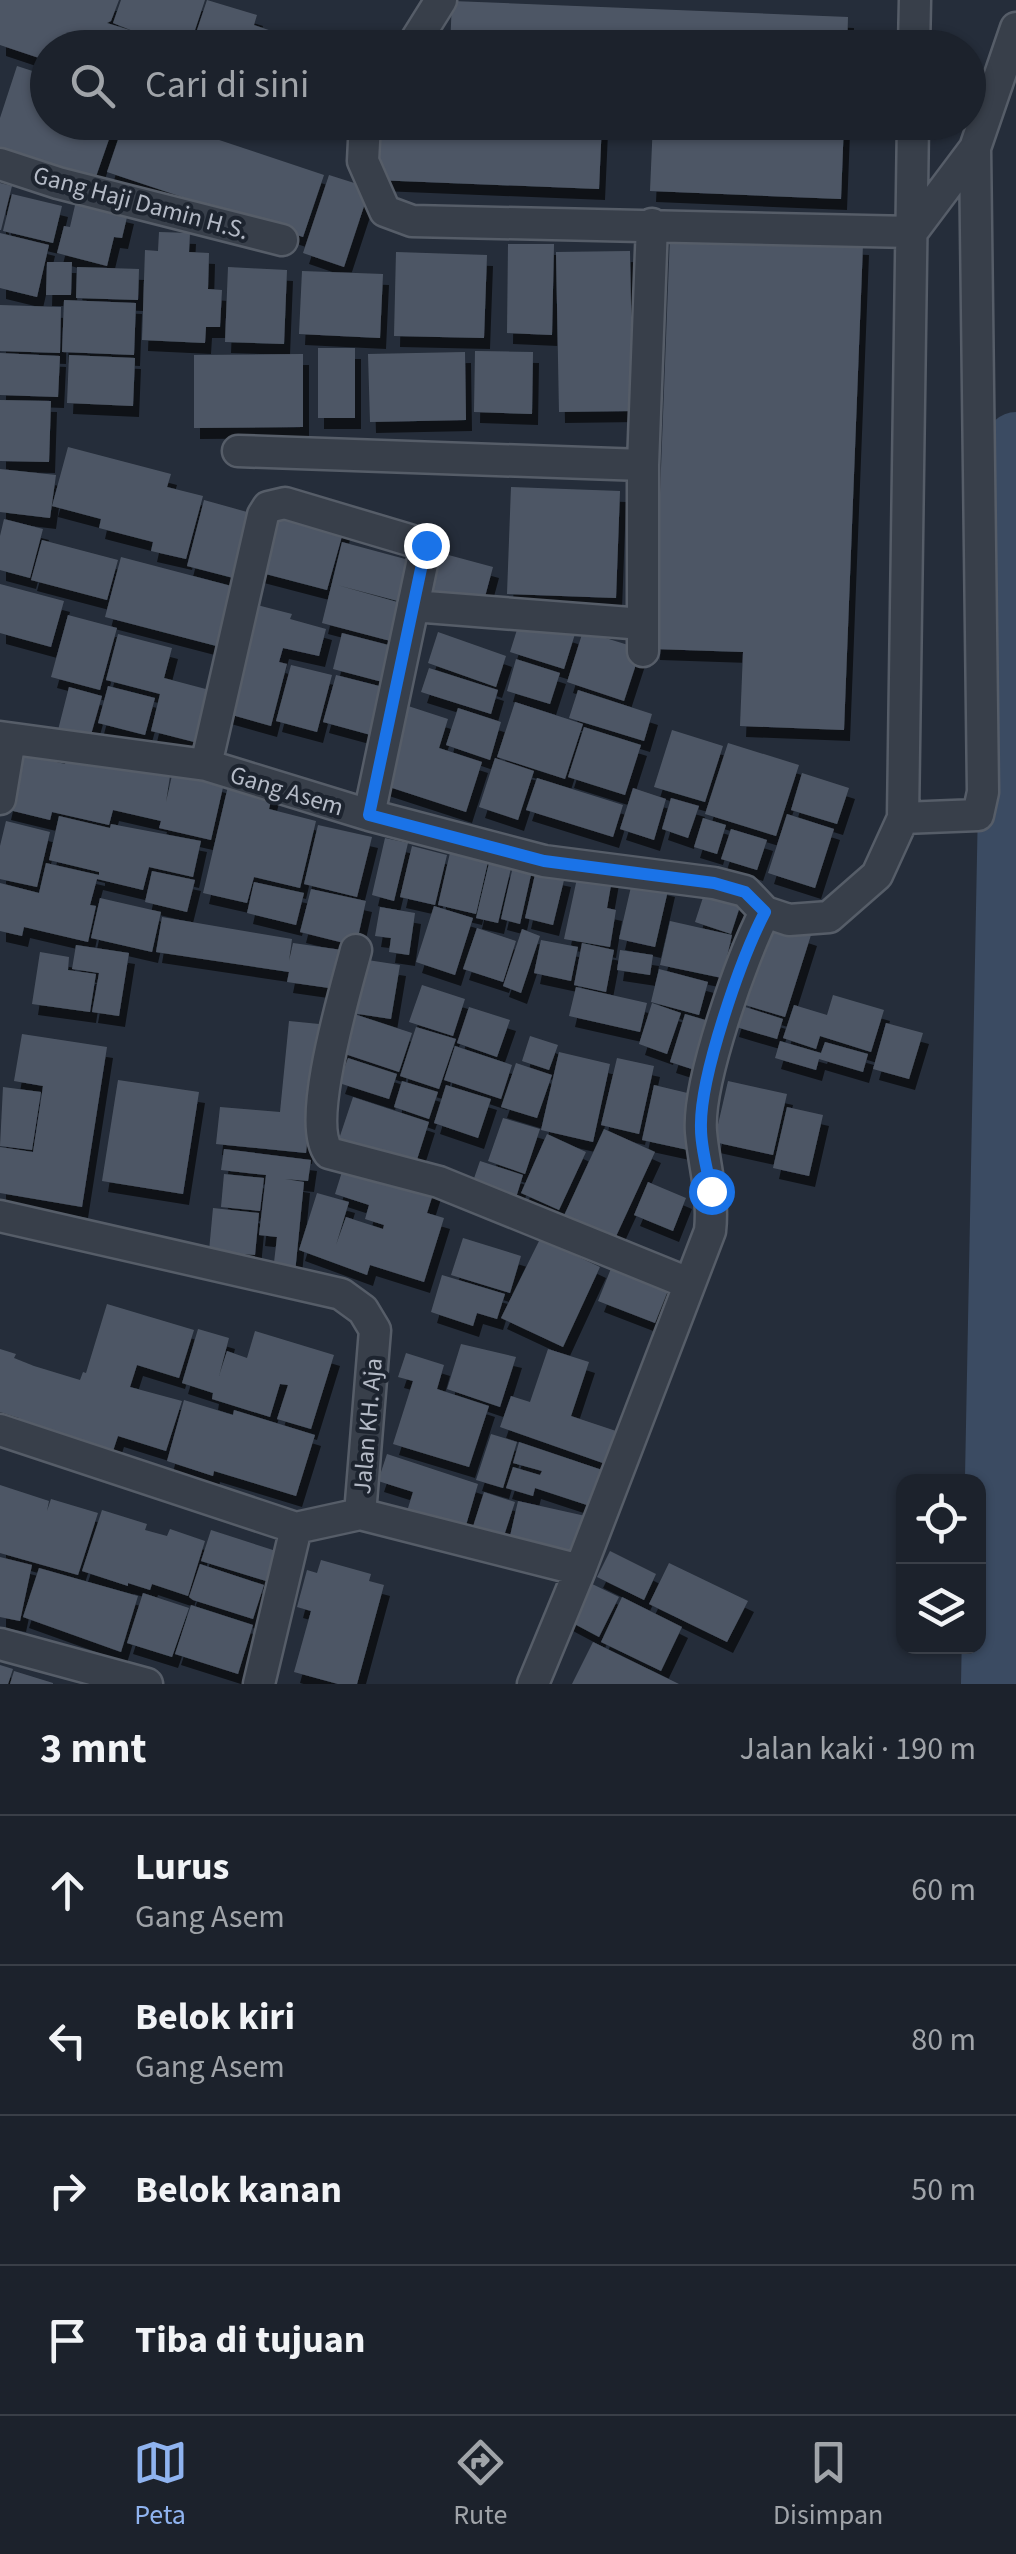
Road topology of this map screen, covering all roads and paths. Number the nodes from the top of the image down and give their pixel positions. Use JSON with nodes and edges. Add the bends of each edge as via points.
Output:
{"nodes":[{"id":1,"x":441,"y":0,"type":"edge"},
{"id":2,"x":915,"y":0,"type":"edge"},
{"id":3,"x":1016,"y":28,"type":"edge"},
{"id":4,"x":422,"y":30,"type":"edge"},
{"id":5,"x":914,"y":30,"type":"edge"},
{"id":6,"x":986,"y":116,"type":"edge"},
{"id":7,"x":364,"y":140,"type":"edge"},
{"id":8,"x":913,"y":140,"type":"edge"},
{"id":9,"x":978,"y":140,"type":"edge"},
{"id":10,"x":975,"y":148,"type":"junction"},
{"id":11,"x":0,"y":164,"type":"edge"},
{"id":12,"x":652,"y":224,"type":"junction"},
{"id":13,"x":912,"y":232,"type":"junction"},
{"id":14,"x":282,"y":240,"type":"dead end"},
{"id":15,"x":238,"y":451,"type":"dead end"},
{"id":16,"x":643,"y":465,"type":"junction"},
{"id":17,"x":413,"y":606,"type":"junction"},
{"id":18,"x":5,"y":738,"type":"edge"},
{"id":19,"x":206,"y":765,"type":"junction"},
{"id":20,"x":0,"y":799,"type":"edge"},
{"id":21,"x":369,"y":815,"type":"junction"},
{"id":22,"x":902,"y":818,"type":"junction"},
{"id":23,"x":765,"y":912,"type":"junction"},
{"id":24,"x":356,"y":950,"type":"dead end"},
{"id":25,"x":0,"y":1216,"type":"edge"},
{"id":26,"x":688,"y":1283,"type":"junction"},
{"id":27,"x":0,"y":1430,"type":"edge"},
{"id":28,"x":360,"y":1514,"type":"junction"},
{"id":29,"x":296,"y":1528,"type":"junction"},
{"id":30,"x":580,"y":1570,"type":"junction"},
{"id":31,"x":0,"y":1644,"type":"edge"},
{"id":32,"x":147,"y":1684,"type":"edge"},
{"id":33,"x":259,"y":1684,"type":"edge"},
{"id":34,"x":532,"y":1684,"type":"edge"}],
"edges":[{"from":1,"to":4,"type":"street"},
{"from":2,"to":5,"type":"street"},
{"from":3,"to":6,"type":"street"},
{"from":7,"to":12,"type":"street","via":[[363,161],[384,212],[412,221]]},
{"from":8,"to":13,"type":"street"},
{"from":9,"to":10,"type":"street"},
{"from":10,"to":13,"type":"street"},
{"from":10,"to":22,"type":"street","via":[[983,792],[978,815]]},
{"from":11,"to":14,"type":"street","name":"Gang Haji Damin H.S."},
{"from":12,"to":13,"type":"street"},
{"from":12,"to":16,"type":"street"},
{"from":13,"to":22,"type":"street"},
{"from":15,"to":16,"type":"street"},
{"from":16,"to":17,"type":"street","via":[[643,638]]},
{"from":17,"to":19,"type":"street","via":[[426,545],[285,503],[268,507]]},
{"from":17,"to":21,"type":"street"},
{"from":18,"to":19,"type":"street","name":"Gang Asem"},
{"from":18,"to":20,"type":"street"},
{"from":19,"to":21,"type":"street","name":"Gang Asem"},
{"from":21,"to":23,"type":"street","name":"Gang Asem","via":[[544,861],[714,883],[745,892]]},
{"from":22,"to":23,"type":"street","via":[[876,875],[829,917],[789,920]]},
{"from":23,"to":26,"type":"street","via":[[706,1082],[701,1129],[712,1212]]},
{"from":24,"to":26,"type":"street","via":[[328,1064],[323,1103],[329,1153],[439,1182]]},
{"from":25,"to":28,"type":"street","name":"Jalan KH. Aja","via":[[341,1294],[363,1310],[375,1330]]},
{"from":26,"to":30,"type":"street"},
{"from":27,"to":29,"type":"street"},
{"from":28,"to":29,"type":"street"},
{"from":28,"to":30,"type":"street","name":"Jalan KH. Aja"},
{"from":29,"to":33,"type":"street"},
{"from":30,"to":34,"type":"street"},
{"from":31,"to":32,"type":"street"}]}
